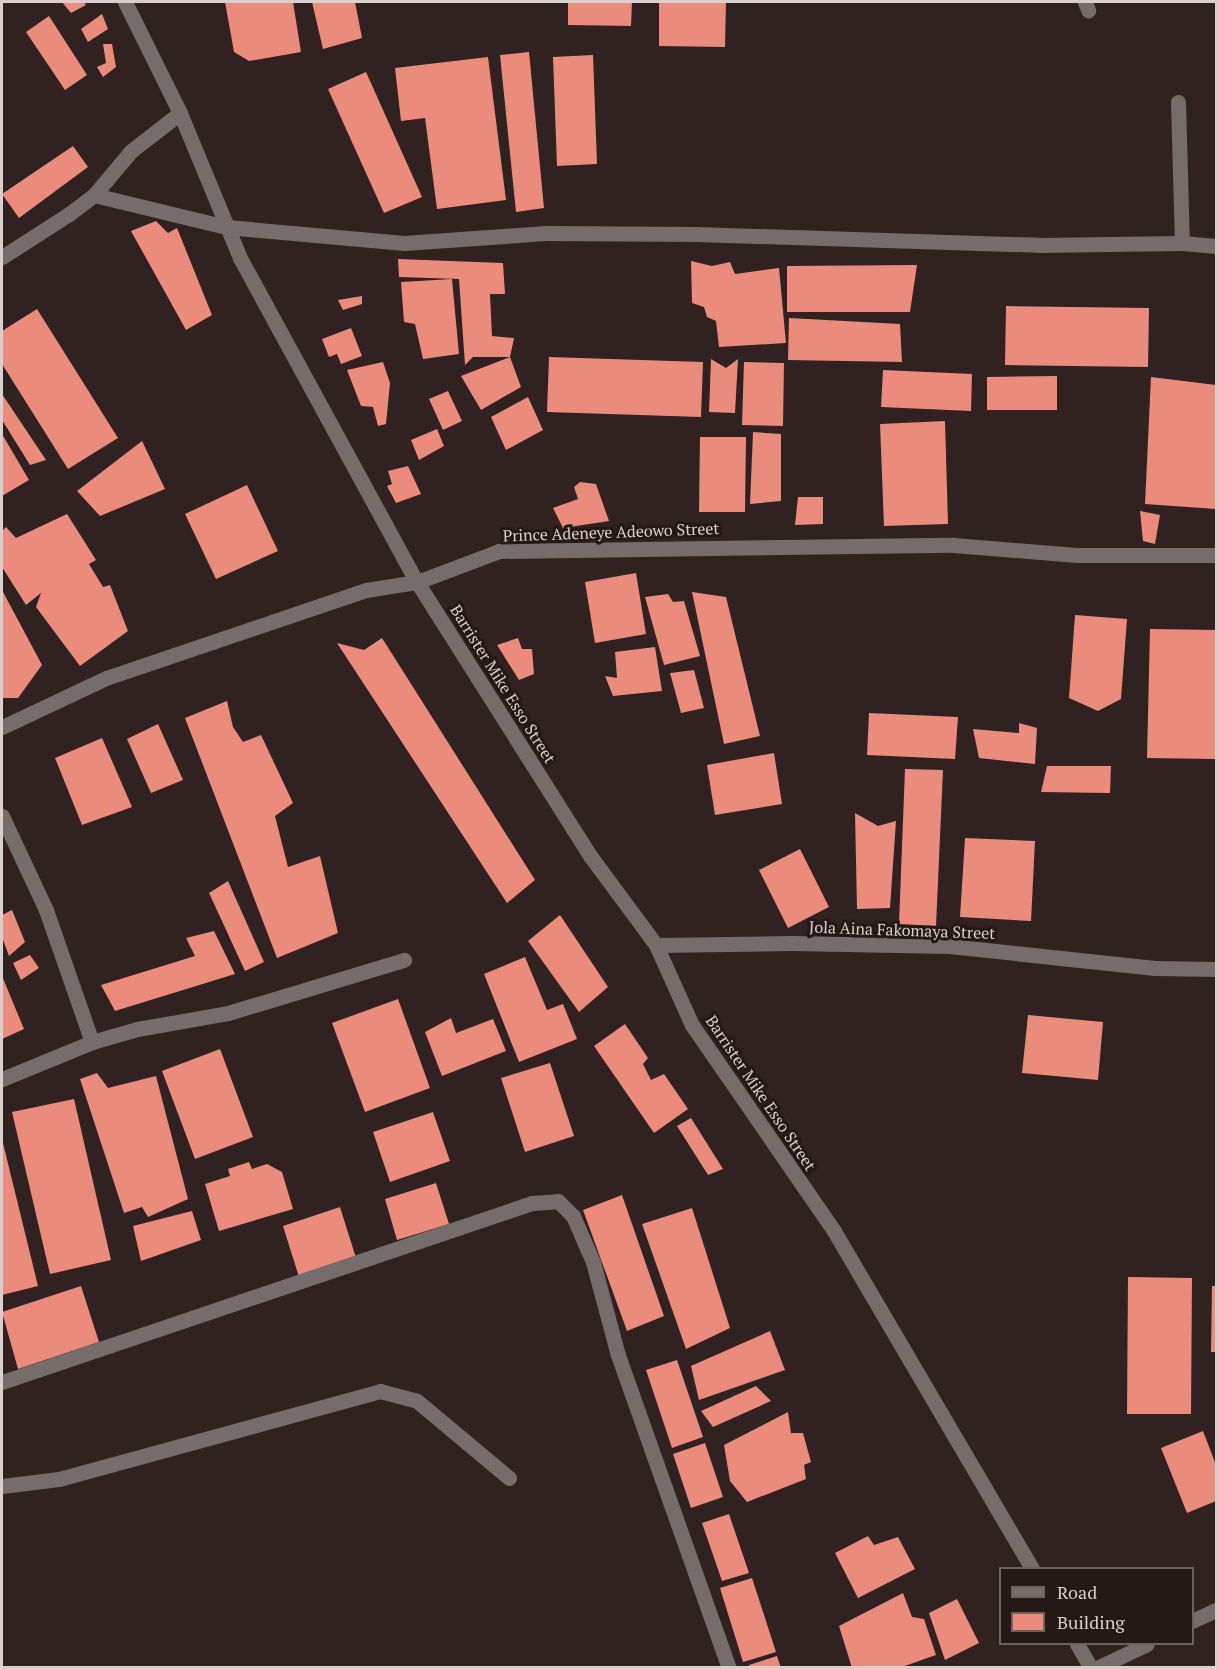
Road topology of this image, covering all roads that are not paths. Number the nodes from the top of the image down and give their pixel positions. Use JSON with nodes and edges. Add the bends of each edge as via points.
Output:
{"nodes":[{"id":1,"x":125,"y":2,"type":"edge"},
{"id":2,"x":1178,"y":102,"type":"dead end"},
{"id":3,"x":180,"y":113,"type":"junction"},
{"id":4,"x":94,"y":195,"type":"junction"},
{"id":5,"x":226,"y":227,"type":"junction"},
{"id":6,"x":1182,"y":243,"type":"junction"},
{"id":7,"x":1216,"y":246,"type":"edge"},
{"id":8,"x":2,"y":257,"type":"edge"},
{"id":9,"x":1216,"y":555,"type":"edge"},
{"id":10,"x":417,"y":582,"type":"junction"},
{"id":11,"x":2,"y":727,"type":"edge"},
{"id":12,"x":2,"y":816,"type":"edge"},
{"id":13,"x":656,"y":945,"type":"junction"},
{"id":14,"x":404,"y":960,"type":"dead end"},
{"id":15,"x":1216,"y":969,"type":"edge"},
{"id":16,"x":92,"y":1042,"type":"junction"},
{"id":17,"x":2,"y":1079,"type":"edge"},
{"id":18,"x":2,"y":1382,"type":"edge"},
{"id":19,"x":508,"y":1478,"type":"dead end"},
{"id":20,"x":2,"y":1486,"type":"edge"},
{"id":21,"x":1031,"y":1567,"type":"edge"},
{"id":22,"x":1216,"y":1610,"type":"edge"},
{"id":23,"x":1194,"y":1620,"type":"edge"},
{"id":24,"x":1078,"y":1645,"type":"edge"},
{"id":25,"x":1145,"y":1645,"type":"edge"},
{"id":26,"x":729,"y":1668,"type":"edge"},
{"id":27,"x":1091,"y":1668,"type":"edge"},
{"id":28,"x":1097,"y":1668,"type":"edge"}],
"edges":[{"from":1,"to":3,"type":"street","name":"Barrister Mike Esso Street"},
{"from":2,"to":6,"type":"street"},
{"from":3,"to":4,"type":"street","via":[[131,152]]},
{"from":3,"to":5,"type":"street","name":"Barrister Mike Esso Street"},
{"from":4,"to":5,"type":"street"},
{"from":4,"to":8,"type":"street"},
{"from":5,"to":6,"type":"street","via":[[404,243],[546,233],[1039,245]]},
{"from":5,"to":10,"type":"street","name":"Barrister Mike Esso Street"},
{"from":6,"to":7,"type":"street"},
{"from":9,"to":10,"type":"street","name":"Prince Adeneye Adeowo Street","via":[[1077,555],[953,545],[499,551]]},
{"from":10,"to":11,"type":"street","name":"Prince Adeneye Adeowo Street","via":[[366,590],[106,678]]},
{"from":10,"to":13,"type":"street","name":"Barrister Mike Esso Street","via":[[591,857]]},
{"from":12,"to":16,"type":"street","via":[[46,910]]},
{"from":13,"to":15,"type":"street","name":"Jola Aina Fakomaya Street","via":[[949,946],[1155,968]]},
{"from":13,"to":21,"type":"street","name":"Barrister Mike Esso Street","via":[[692,1025],[834,1232]]},
{"from":14,"to":16,"type":"street","via":[[228,1013],[137,1029]]},
{"from":16,"to":17,"type":"street"},
{"from":18,"to":26,"type":"street","via":[[532,1203],[558,1201],[573,1216],[593,1262],[618,1355]]},
{"from":19,"to":20,"type":"street","via":[[417,1401],[380,1391],[59,1479]]},
{"from":22,"to":23,"type":"street"},
{"from":24,"to":27,"type":"street"},
{"from":25,"to":28,"type":"street"}]}
